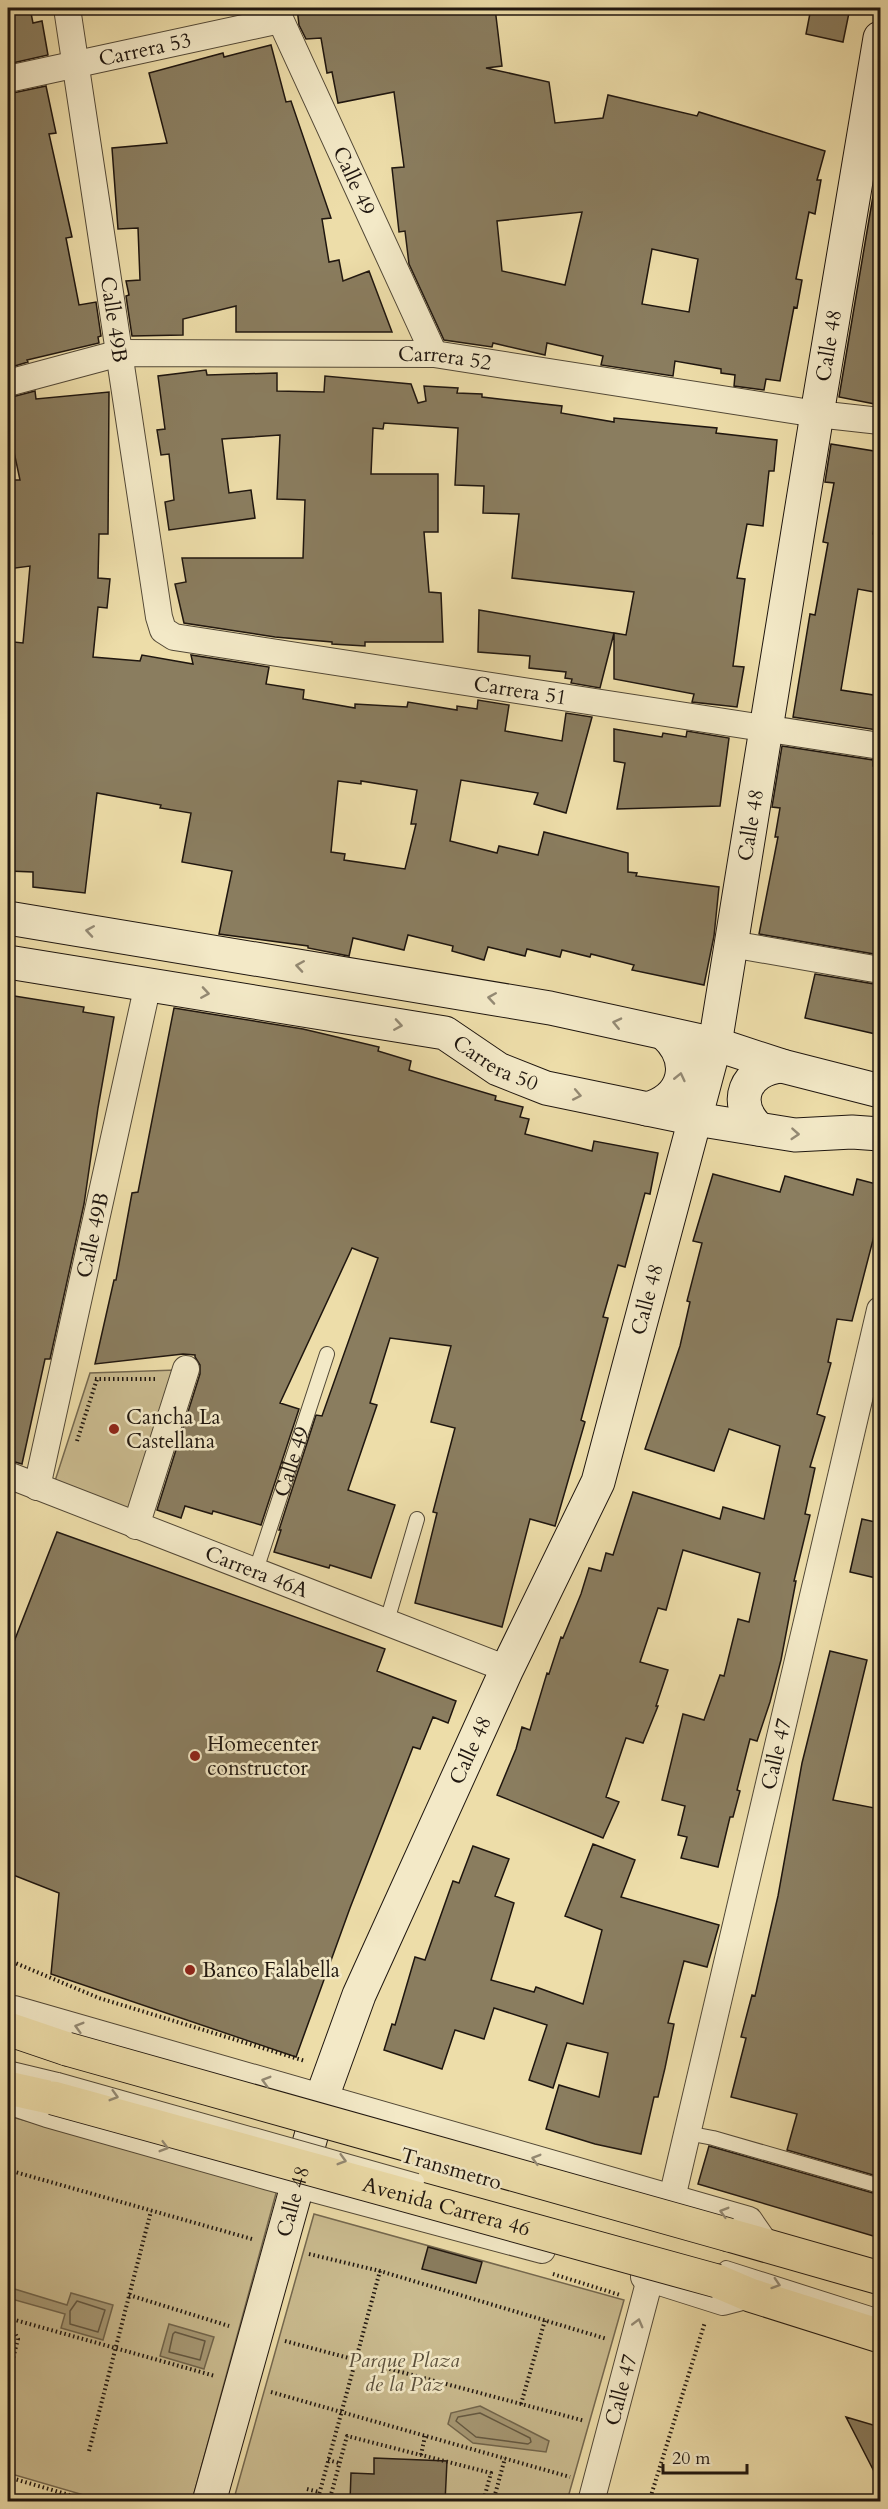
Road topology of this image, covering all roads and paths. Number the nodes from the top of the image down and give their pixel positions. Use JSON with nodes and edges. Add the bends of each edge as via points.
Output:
{"nodes":[{"id":1,"x":67,"y":8,"type":"edge"},
{"id":2,"x":277,"y":14,"type":"edge"},
{"id":3,"x":880,"y":38,"type":"edge"},
{"id":4,"x":76,"y":65,"type":"junction"},
{"id":5,"x":8,"y":79,"type":"edge"},
{"id":6,"x":120,"y":353,"type":"junction"},
{"id":7,"x":434,"y":354,"type":"junction"},
{"id":8,"x":8,"y":383,"type":"edge"},
{"id":9,"x":817,"y":414,"type":"junction"},
{"id":10,"x":880,"y":422,"type":"edge"},
{"id":11,"x":163,"y":630,"type":"joint"},
{"id":12,"x":765,"y":730,"type":"junction"},
{"id":13,"x":880,"y":746,"type":"edge"},
{"id":14,"x":8,"y":918,"type":"edge"},
{"id":15,"x":731,"y":944,"type":"junction"},
{"id":16,"x":8,"y":962,"type":"edge"},
{"id":17,"x":880,"y":970,"type":"edge"},
{"id":18,"x":148,"y":984,"type":"junction"},
{"id":19,"x":665,"y":1034,"type":"junction"},
{"id":20,"x":715,"y":1044,"type":"junction"},
{"id":21,"x":782,"y":1066,"type":"junction"},
{"id":22,"x":880,"y":1091,"type":"edge"},
{"id":23,"x":647,"y":1109,"type":"junction"},
{"id":24,"x":696,"y":1119,"type":"junction"},
{"id":25,"x":759,"y":1129,"type":"junction"},
{"id":26,"x":880,"y":1134,"type":"edge"},
{"id":27,"x":880,"y":1310,"type":"edge"},
{"id":28,"x":327,"y":1354,"type":"dead end"},
{"id":29,"x":184,"y":1374,"type":"joint"},
{"id":30,"x":61,"y":1379,"type":"junction"},
{"id":31,"x":8,"y":1475,"type":"edge"},
{"id":32,"x":37,"y":1487,"type":"junction"},
{"id":33,"x":417,"y":1519,"type":"dead end"},
{"id":34,"x":136,"y":1526,"type":"junction"},
{"id":35,"x":256,"y":1570,"type":"junction"},
{"id":36,"x":387,"y":1621,"type":"junction"},
{"id":37,"x":507,"y":1668,"type":"junction"},
{"id":38,"x":8,"y":1960,"type":"edge"},
{"id":39,"x":8,"y":2009,"type":"edge"},
{"id":40,"x":8,"y":2030,"type":"edge"},
{"id":41,"x":57,"y":2055,"type":"junction"},
{"id":42,"x":8,"y":2068,"type":"edge"},
{"id":43,"x":327,"y":2083,"type":"junction"},
{"id":44,"x":8,"y":2088,"type":"edge"},
{"id":45,"x":55,"y":2089,"type":"junction"},
{"id":46,"x":8,"y":2101,"type":"edge"},
{"id":47,"x":687,"y":2133,"type":"junction"},
{"id":48,"x":326,"y":2136,"type":"dead end"},
{"id":49,"x":8,"y":2170,"type":"edge"},
{"id":50,"x":297,"y":2184,"type":"junction"},
{"id":51,"x":435,"y":2186,"type":"dead end"},
{"id":52,"x":880,"y":2186,"type":"edge"},
{"id":53,"x":672,"y":2198,"type":"junction"},
{"id":54,"x":151,"y":2211,"type":"junction"},
{"id":55,"x":767,"y":2246,"type":"junction"},
{"id":56,"x":280,"y":2247,"type":"junction"},
{"id":57,"x":380,"y":2271,"type":"junction"},
{"id":58,"x":716,"y":2271,"type":"junction"},
{"id":59,"x":546,"y":2272,"type":"dead end"},
{"id":60,"x":880,"y":2278,"type":"edge"},
{"id":61,"x":647,"y":2289,"type":"junction"},
{"id":62,"x":129,"y":2295,"type":"junction"},
{"id":63,"x":750,"y":2295,"type":"junction"},
{"id":64,"x":695,"y":2317,"type":"dead end"},
{"id":65,"x":880,"y":2317,"type":"edge"},
{"id":66,"x":8,"y":2318,"type":"edge"},
{"id":67,"x":545,"y":2320,"type":"junction"},
{"id":68,"x":8,"y":2331,"type":"edge"},
{"id":69,"x":256,"y":2334,"type":"junction"},
{"id":70,"x":880,"y":2336,"type":"edge"},
{"id":71,"x":632,"y":2346,"type":"junction"},
{"id":72,"x":116,"y":2348,"type":"junction"},
{"id":73,"x":356,"y":2360,"type":"junction"},
{"id":74,"x":8,"y":2378,"type":"edge"},
{"id":75,"x":242,"y":2383,"type":"junction"},
{"id":76,"x":520,"y":2404,"type":"junction"},
{"id":77,"x":341,"y":2412,"type":"junction"},
{"id":78,"x":611,"y":2428,"type":"junction"},
{"id":79,"x":425,"y":2436,"type":"junction"},
{"id":80,"x":89,"y":2451,"type":"dead end"},
{"id":81,"x":421,"y":2455,"type":"junction"},
{"id":82,"x":505,"y":2458,"type":"junction"},
{"id":83,"x":328,"y":2460,"type":"junction"},
{"id":84,"x":339,"y":2463,"type":"junction"},
{"id":85,"x":8,"y":2477,"type":"edge"},
{"id":86,"x":307,"y":2489,"type":"dead end"},
{"id":87,"x":319,"y":2492,"type":"junction"},
{"id":88,"x":594,"y":2493,"type":"edge"},
{"id":89,"x":93,"y":2502,"type":"edge"},
{"id":90,"x":209,"y":2502,"type":"edge"},
{"id":91,"x":317,"y":2502,"type":"edge"},
{"id":92,"x":329,"y":2502,"type":"edge"},
{"id":93,"x":483,"y":2502,"type":"edge"},
{"id":94,"x":493,"y":2502,"type":"edge"},
{"id":95,"x":649,"y":2502,"type":"edge"}],
"edges":[{"from":1,"to":4,"type":"street","name":"Calle 49B"},
{"from":2,"to":4,"type":"street","name":"Carrera 53"},
{"from":2,"to":7,"type":"street","name":"Calle 49"},
{"from":3,"to":9,"type":"street","name":"Calle 48"},
{"from":4,"to":5,"type":"street","name":"Carrera 53"},
{"from":4,"to":6,"type":"street","name":"Calle 49B"},
{"from":6,"to":7,"type":"street","name":"Carrera 52"},
{"from":6,"to":8,"type":"street","name":"Carrera 52"},
{"from":6,"to":11,"type":"street","name":"Calle 49B"},
{"from":7,"to":9,"type":"street","name":"Carrera 52"},
{"from":9,"to":10,"type":"street","name":"Carrera 52"},
{"from":9,"to":12,"type":"street","name":"Calle 48"},
{"from":11,"to":12,"type":"street","name":"Carrera 51","via":[[174,638]]},
{"from":12,"to":13,"type":"street","name":"Carrera 51"},
{"from":12,"to":15,"type":"street","name":"Calle 48"},
{"from":19,"to":14,"type":"street","one_way":true,"via":[[550,1008]]},
{"from":15,"to":17,"type":"street"},
{"from":15,"to":20,"type":"street","name":"Calle 48"},
{"from":16,"to":18,"type":"street","name":"Carrera 50"},
{"from":18,"to":23,"type":"street","name":"Carrera 50","one_way":true,"via":[[445,1033],[498,1069],[546,1088]]},
{"from":18,"to":30,"type":"street","name":"Calle 49B"},
{"from":19,"to":20,"type":"street"},
{"from":23,"to":19,"type":"street","one_way":true,"via":[[669,1099],[682,1078],[681,1053]]},
{"from":20,"to":21,"type":"street"},
{"from":20,"to":24,"type":"street","name":"Calle 48"},
{"from":21,"to":22,"type":"street"},
{"from":21,"to":25,"type":"street","via":[[760,1071],[746,1088],[746,1111]]},
{"from":23,"to":24,"type":"street","name":"Carrera 50"},
{"from":24,"to":25,"type":"street","name":"Carrera 50"},
{"from":24,"to":37,"type":"street","name":"Calle 48","via":[[598,1482]]},
{"from":25,"to":26,"type":"street","name":"Carrera 50","one_way":true,"via":[[795,1135]]},
{"from":27,"to":47,"type":"street","name":"Calle 47"},
{"from":28,"to":35,"type":"lane","name":"Calle 49"},
{"from":29,"to":30,"type":"path"},
{"from":29,"to":34,"type":"street"},
{"from":30,"to":32,"type":"street","name":"Calle 49B"},
{"from":31,"to":32,"type":"street","name":"Carrera 46A"},
{"from":32,"to":34,"type":"street","name":"Carrera 46A"},
{"from":33,"to":36,"type":"lane"},
{"from":34,"to":35,"type":"street","name":"Carrera 46A"},
{"from":35,"to":36,"type":"street","name":"Carrera 46A"},
{"from":36,"to":37,"type":"street","name":"Carrera 46A"},
{"from":37,"to":43,"type":"street","name":"Calle 48","via":[[359,1995]]},
{"from":38,"to":43,"type":"path"},
{"from":43,"to":39,"type":"street","one_way":true},
{"from":40,"to":41,"type":"main road"},
{"from":41,"to":48,"type":"lane"},
{"from":41,"to":55,"type":"main road","bridge":true},
{"from":42,"to":45,"type":"lane","name":"Transmetro"},
{"from":43,"to":50,"type":"street","name":"Calle 48"},
{"from":53,"to":43,"type":"street","one_way":true},
{"from":44,"to":45,"type":"main road","name":"Avenida Carrera 46"},
{"from":45,"to":51,"type":"lane","name":"Transmetro","one_way":true,"bridge":true},
{"from":45,"to":58,"type":"main road","name":"Avenida Carrera 46","bridge":true},
{"from":46,"to":50,"type":"street","one_way":true},
{"from":47,"to":52,"type":"lane"},
{"from":47,"to":53,"type":"street","name":"Calle 47"},
{"from":49,"to":54,"type":"path"},
{"from":50,"to":56,"type":"street","name":"Calle 48"},
{"from":50,"to":61,"type":"street"},
{"from":55,"to":53,"type":"street","one_way":true,"via":[[749,2220]]},
{"from":54,"to":56,"type":"path"},
{"from":54,"to":62,"type":"path"},
{"from":55,"to":60,"type":"main road"},
{"from":56,"to":57,"type":"path"},
{"from":56,"to":69,"type":"street","name":"Calle 48"},
{"from":57,"to":67,"type":"path"},
{"from":57,"to":73,"type":"path"},
{"from":58,"to":63,"type":"main road","name":"Avenida Carrera 46"},
{"from":58,"to":65,"type":"lane","one_way":true},
{"from":59,"to":61,"type":"path","via":[[632,2299]]},
{"from":61,"to":63,"type":"street","via":[[723,2302]]},
{"from":71,"to":61,"type":"street","name":"Calle 47","one_way":true},
{"from":62,"to":69,"type":"path"},
{"from":62,"to":72,"type":"path"},
{"from":63,"to":70,"type":"main road","name":"Avenida Carrera 46"},
{"from":64,"to":95,"type":"path","via":[[705,2321]]},
{"from":66,"to":72,"type":"path"},
{"from":67,"to":71,"type":"path"},
{"from":67,"to":76,"type":"path"},
{"from":68,"to":74,"type":"path","via":[[18,2339]]},
{"from":69,"to":73,"type":"path"},
{"from":69,"to":75,"type":"street","name":"Calle 48"},
{"from":71,"to":78,"type":"street","name":"Calle 47"},
{"from":72,"to":75,"type":"path"},
{"from":72,"to":80,"type":"path"},
{"from":73,"to":76,"type":"path"},
{"from":73,"to":77,"type":"path"},
{"from":75,"to":77,"type":"path"},
{"from":75,"to":90,"type":"street","name":"Calle 48"},
{"from":76,"to":78,"type":"path"},
{"from":77,"to":79,"type":"path"},
{"from":77,"to":83,"type":"path"},
{"from":78,"to":88,"type":"street","name":"Calle 47"},
{"from":79,"to":81,"type":"path"},
{"from":79,"to":82,"type":"path"},
{"from":81,"to":84,"type":"path","via":[[347,2436]]},
{"from":81,"to":93,"type":"path","via":[[490,2473]]},
{"from":82,"to":88,"type":"path"},
{"from":82,"to":94,"type":"path"},
{"from":83,"to":84,"type":"path"},
{"from":83,"to":87,"type":"path"},
{"from":84,"to":92,"type":"path"},
{"from":85,"to":89,"type":"path"},
{"from":86,"to":87,"type":"path"},
{"from":87,"to":91,"type":"path"}]}
